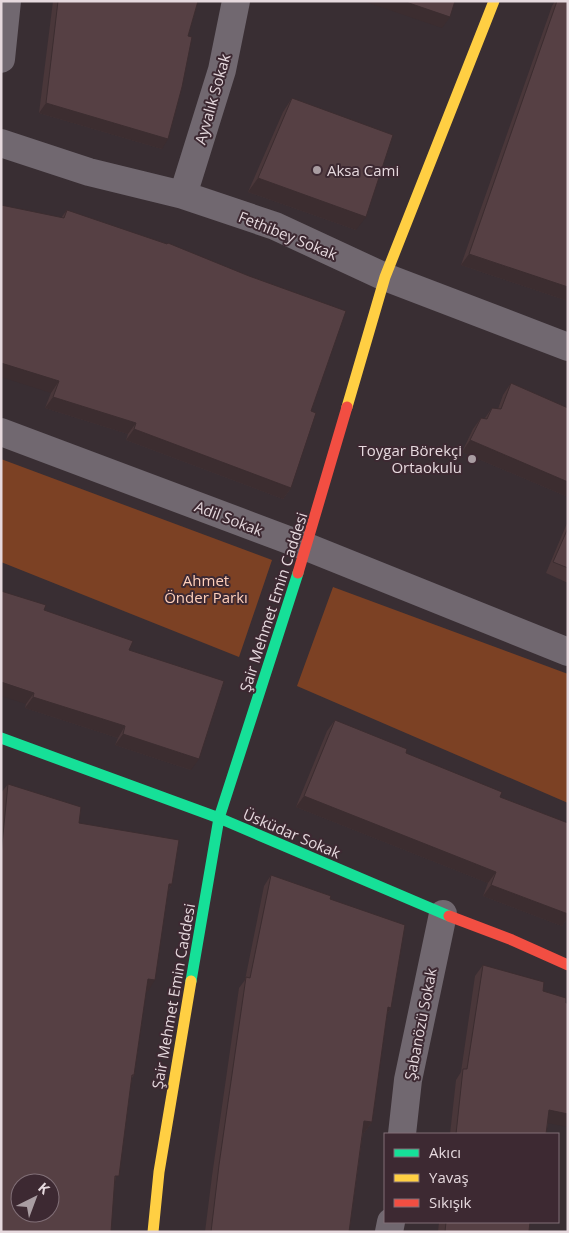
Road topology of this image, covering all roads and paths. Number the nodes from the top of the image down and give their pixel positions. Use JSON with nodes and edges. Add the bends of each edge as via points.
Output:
{"nodes":[{"id":1,"x":7,"y":1,"type":"edge"},
{"id":2,"x":236,"y":1,"type":"edge"},
{"id":3,"x":494,"y":1,"type":"edge"},
{"id":4,"x":1,"y":59,"type":"edge"},
{"id":5,"x":1,"y":143,"type":"edge"},
{"id":6,"x":183,"y":195,"type":"junction"},
{"id":7,"x":385,"y":276,"type":"junction"},
{"id":8,"x":568,"y":347,"type":"edge"},
{"id":9,"x":1,"y":432,"type":"edge"},
{"id":10,"x":307,"y":547,"type":"junction"},
{"id":11,"x":568,"y":652,"type":"edge"},
{"id":12,"x":1,"y":738,"type":"edge"},
{"id":13,"x":219,"y":818,"type":"junction"},
{"id":14,"x":443,"y":914,"type":"junction"},
{"id":15,"x":568,"y":965,"type":"edge"},
{"id":16,"x":402,"y":1133,"type":"edge"},
{"id":17,"x":153,"y":1232,"type":"edge"}],
"edges":[{"from":1,"to":4,"type":"street"},
{"from":2,"to":6,"type":"street","name":"Ayvalık Sokak","via":[[222,70]]},
{"from":3,"to":7,"type":"street","name":"Şair Mehmet Emin Caddesi"},
{"from":5,"to":6,"type":"street","name":"Fethibey Sokak","via":[[89,172]]},
{"from":6,"to":7,"type":"street","name":"Fethibey Sokak","via":[[275,226]]},
{"from":7,"to":8,"type":"street","name":"Fethibey Sokak"},
{"from":7,"to":10,"type":"street","name":"Şair Mehmet Emin Caddesi"},
{"from":9,"to":10,"type":"street","name":"Adil Sokak"},
{"from":10,"to":11,"type":"street","name":"Adil Sokak"},
{"from":10,"to":13,"type":"street","name":"Şair Mehmet Emin Caddesi"},
{"from":12,"to":13,"type":"street","name":"Üsküdar Sokak"},
{"from":13,"to":14,"type":"street","name":"Üsküdar Sokak"},
{"from":13,"to":17,"type":"street","name":"Şair Mehmet Emin Caddesi","via":[[159,1172]]},
{"from":14,"to":15,"type":"street","name":"Üsküdar Sokak"},
{"from":14,"to":16,"type":"street","name":"Şabanözü Sokak","via":[[408,1080]]}]}
